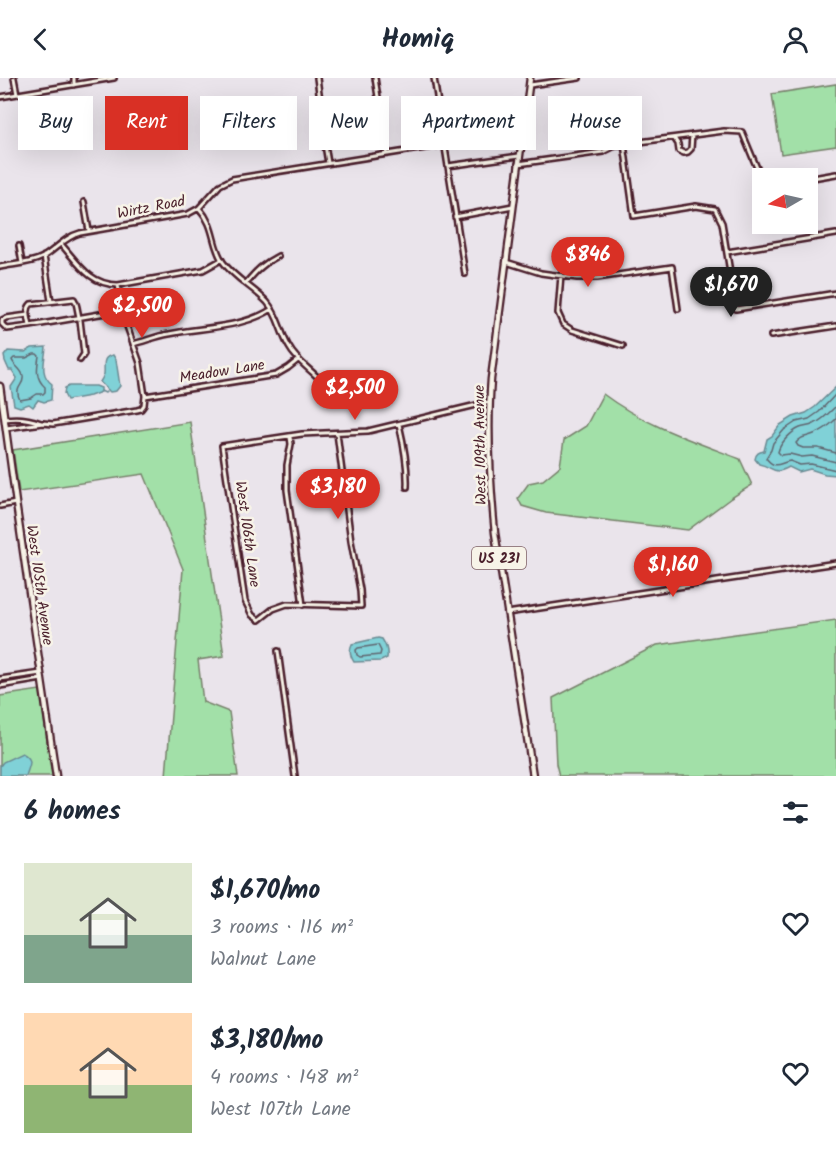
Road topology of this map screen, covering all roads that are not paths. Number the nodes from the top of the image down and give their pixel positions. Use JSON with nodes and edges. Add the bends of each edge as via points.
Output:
{"nodes":[{"id":1,"x":14,"y":78,"type":"edge"},
{"id":2,"x":74,"y":78,"type":"edge"},
{"id":3,"x":114,"y":78,"type":"edge"},
{"id":4,"x":317,"y":78,"type":"edge"},
{"id":5,"x":375,"y":78,"type":"edge"},
{"id":6,"x":434,"y":78,"type":"edge"},
{"id":7,"x":530,"y":78,"type":"edge"},
{"id":8,"x":579,"y":78,"type":"edge"},
{"id":9,"x":74,"y":85,"type":"junction"},
{"id":10,"x":529,"y":85,"type":"junction"},
{"id":11,"x":17,"y":94,"type":"junction"},
{"id":12,"x":437,"y":96,"type":"edge"},
{"id":13,"x":0,"y":97,"type":"edge"},
{"id":14,"x":692,"y":135,"type":"junction"},
{"id":15,"x":674,"y":138,"type":"junction"},
{"id":16,"x":642,"y":142,"type":"edge"},
{"id":17,"x":412,"y":150,"type":"edge"},
{"id":18,"x":445,"y":150,"type":"edge"},
{"id":19,"x":607,"y":150,"type":"edge"},
{"id":20,"x":625,"y":150,"type":"edge"},
{"id":21,"x":387,"y":154,"type":"junction"},
{"id":22,"x":519,"y":156,"type":"junction"},
{"id":23,"x":328,"y":163,"type":"junction"},
{"id":24,"x":518,"y":164,"type":"junction"},
{"id":25,"x":448,"y":166,"type":"junction"},
{"id":26,"x":757,"y":168,"type":"edge"},
{"id":27,"x":836,"y":174,"type":"edge"},
{"id":28,"x":818,"y":176,"type":"edge"},
{"id":29,"x":84,"y":202,"type":"dead end"},
{"id":30,"x":513,"y":206,"type":"junction"},
{"id":31,"x":199,"y":208,"type":"junction"},
{"id":32,"x":455,"y":217,"type":"junction"},
{"id":33,"x":89,"y":231,"type":"junction"},
{"id":34,"x":836,"y":234,"type":"edge"},
{"id":35,"x":61,"y":244,"type":"junction"},
{"id":36,"x":19,"y":246,"type":"dead end"},
{"id":37,"x":727,"y":252,"type":"junction"},
{"id":38,"x":44,"y":256,"type":"junction"},
{"id":39,"x":278,"y":256,"type":"dead end"},
{"id":40,"x":222,"y":260,"type":"junction"},
{"id":41,"x":506,"y":262,"type":"junction"},
{"id":42,"x":22,"y":263,"type":"junction"},
{"id":43,"x":0,"y":267,"type":"edge"},
{"id":44,"x":465,"y":274,"type":"dead end"},
{"id":45,"x":561,"y":275,"type":"junction"},
{"id":46,"x":246,"y":283,"type":"junction"},
{"id":47,"x":118,"y":285,"type":"junction"},
{"id":48,"x":836,"y":293,"type":"edge"},
{"id":49,"x":51,"y":301,"type":"junction"},
{"id":50,"x":272,"y":309,"type":"junction"},
{"id":51,"x":678,"y":309,"type":"dead end"},
{"id":52,"x":123,"y":310,"type":"junction"},
{"id":53,"x":28,"y":315,"type":"junction"},
{"id":54,"x":78,"y":317,"type":"junction"},
{"id":55,"x":30,"y":326,"type":"junction"},
{"id":56,"x":836,"y":326,"type":"edge"},
{"id":57,"x":771,"y":336,"type":"dead end"},
{"id":58,"x":133,"y":344,"type":"junction"},
{"id":59,"x":624,"y":346,"type":"dead end"},
{"id":60,"x":80,"y":360,"type":"dead end"},
{"id":61,"x":298,"y":360,"type":"junction"},
{"id":62,"x":0,"y":386,"type":"edge"},
{"id":63,"x":331,"y":395,"type":"dead end"},
{"id":64,"x":146,"y":396,"type":"junction"},
{"id":65,"x":489,"y":402,"type":"junction"},
{"id":66,"x":3,"y":416,"type":"edge"},
{"id":67,"x":43,"y":423,"type":"junction"},
{"id":68,"x":399,"y":424,"type":"junction"},
{"id":69,"x":6,"y":428,"type":"junction"},
{"id":70,"x":337,"y":433,"type":"junction"},
{"id":71,"x":290,"y":437,"type":"junction"},
{"id":72,"x":407,"y":487,"type":"dead end"},
{"id":73,"x":16,"y":503,"type":"junction"},
{"id":74,"x":0,"y":506,"type":"edge"},
{"id":75,"x":836,"y":563,"type":"edge"},
{"id":76,"x":303,"y":605,"type":"junction"},
{"id":77,"x":507,"y":613,"type":"junction"},
{"id":78,"x":278,"y":651,"type":"dead end"},
{"id":79,"x":41,"y":676,"type":"junction"},
{"id":80,"x":0,"y":679,"type":"edge"},
{"id":81,"x":0,"y":686,"type":"edge"},
{"id":82,"x":56,"y":776,"type":"edge"},
{"id":83,"x":295,"y":776,"type":"edge"},
{"id":84,"x":533,"y":776,"type":"edge"}],
"edges":[{"from":1,"to":11,"type":"street"},
{"from":2,"to":9,"type":"street"},
{"from":3,"to":9,"type":"street"},
{"from":4,"to":23,"type":"street"},
{"from":5,"to":21,"type":"street"},
{"from":6,"to":12,"type":"street"},
{"from":7,"to":10,"type":"main road","name":"West 109th Avenue","number":"US 231"},
{"from":8,"to":10,"type":"street"},
{"from":9,"to":11,"type":"street"},
{"from":10,"to":22,"type":"main road","name":"West 109th Avenue","number":"US 231"},
{"from":11,"to":13,"type":"street"},
{"from":14,"to":15,"type":"street"},
{"from":14,"to":15,"type":"street","via":[[691,149],[684,153],[679,151]]},
{"from":14,"to":26,"type":"street","via":[[742,132]]},
{"from":15,"to":16,"type":"street"},
{"from":17,"to":21,"type":"street","name":"Wirtz Road"},
{"from":18,"to":25,"type":"street"},
{"from":19,"to":24,"type":"street"},
{"from":20,"to":37,"type":"street","via":[[634,216],[696,206],[715,209]]},
{"from":21,"to":23,"type":"street","name":"Wirtz Road"},
{"from":22,"to":24,"type":"main road","name":"West 109th Avenue","number":"US 231"},
{"from":22,"to":25,"type":"street"},
{"from":23,"to":31,"type":"street","name":"Wirtz Road","via":[[226,181]]},
{"from":24,"to":30,"type":"main road","name":"West 109th Avenue","number":"US 231"},
{"from":25,"to":32,"type":"street"},
{"from":27,"to":28,"type":"street"},
{"from":29,"to":33,"type":"street"},
{"from":30,"to":32,"type":"street"},
{"from":30,"to":41,"type":"main road","name":"West 109th Avenue","number":"US 231"},
{"from":31,"to":33,"type":"street","name":"Wirtz Road","via":[[179,217]]},
{"from":31,"to":40,"type":"street","via":[[209,222]]},
{"from":32,"to":44,"type":"street"},
{"from":33,"to":35,"type":"street","name":"Wirtz Road","via":[[73,235]]},
{"from":34,"to":37,"type":"street"},
{"from":35,"to":38,"type":"street","name":"Wirtz Road"},
{"from":35,"to":47,"type":"street","via":[[86,273],[100,283]]},
{"from":36,"to":42,"type":"street"},
{"from":37,"to":48,"type":"street","via":[[736,309]]},
{"from":38,"to":42,"type":"street","name":"Wirtz Road"},
{"from":38,"to":49,"type":"street"},
{"from":39,"to":46,"type":"street"},
{"from":40,"to":46,"type":"street"},
{"from":40,"to":47,"type":"street","via":[[203,270]]},
{"from":41,"to":45,"type":"street"},
{"from":41,"to":65,"type":"main road","name":"West 109th Avenue","number":"US 231"},
{"from":42,"to":43,"type":"street","name":"Wirtz Road"},
{"from":45,"to":51,"type":"street","via":[[597,278],[672,267]]},
{"from":45,"to":59,"type":"street","via":[[558,313],[566,327]]},
{"from":46,"to":50,"type":"street"},
{"from":47,"to":52,"type":"street"},
{"from":49,"to":53,"type":"street","via":[[31,304]]},
{"from":49,"to":54,"type":"street","via":[[74,299]]},
{"from":50,"to":58,"type":"street","via":[[249,320]]},
{"from":50,"to":61,"type":"street"},
{"from":52,"to":54,"type":"street"},
{"from":52,"to":58,"type":"street"},
{"from":53,"to":55,"type":"street"},
{"from":53,"to":55,"type":"street","via":[[6,318],[2,324],[7,329]]},
{"from":54,"to":55,"type":"street"},
{"from":54,"to":60,"type":"street","via":[[84,354]]},
{"from":56,"to":57,"type":"street"},
{"from":58,"to":64,"type":"street"},
{"from":61,"to":63,"type":"street","via":[[326,385]]},
{"from":61,"to":64,"type":"street","name":"Meadow Lane","via":[[276,375]]},
{"from":62,"to":66,"type":"main road","name":"West 105th Avenue"},
{"from":64,"to":67,"type":"street","via":[[141,409]]},
{"from":65,"to":68,"type":"street"},
{"from":65,"to":77,"type":"main road","name":"West 109th Avenue","number":"US 231","via":[[492,500]]},
{"from":66,"to":67,"type":"street"},
{"from":66,"to":69,"type":"main road","name":"West 105th Avenue"},
{"from":67,"to":69,"type":"street"},
{"from":68,"to":70,"type":"street"},
{"from":68,"to":72,"type":"street"},
{"from":69,"to":73,"type":"main road","name":"West 105th Avenue"},
{"from":70,"to":71,"type":"street"},
{"from":70,"to":76,"type":"street","via":[[361,606]]},
{"from":71,"to":76,"type":"street","via":[[287,490]]},
{"from":71,"to":76,"type":"street","name":"West 106th Lane","via":[[222,446],[245,601],[252,615],[259,620],[287,604]]},
{"from":73,"to":74,"type":"street"},
{"from":73,"to":79,"type":"main road","name":"West 105th Avenue"},
{"from":75,"to":77,"type":"street"},
{"from":77,"to":84,"type":"main road","name":"West 109th Avenue","number":"US 231"},
{"from":78,"to":83,"type":"street"},
{"from":79,"to":80,"type":"street"},
{"from":79,"to":81,"type":"street"},
{"from":79,"to":82,"type":"main road","name":"West 105th Avenue"}]}
